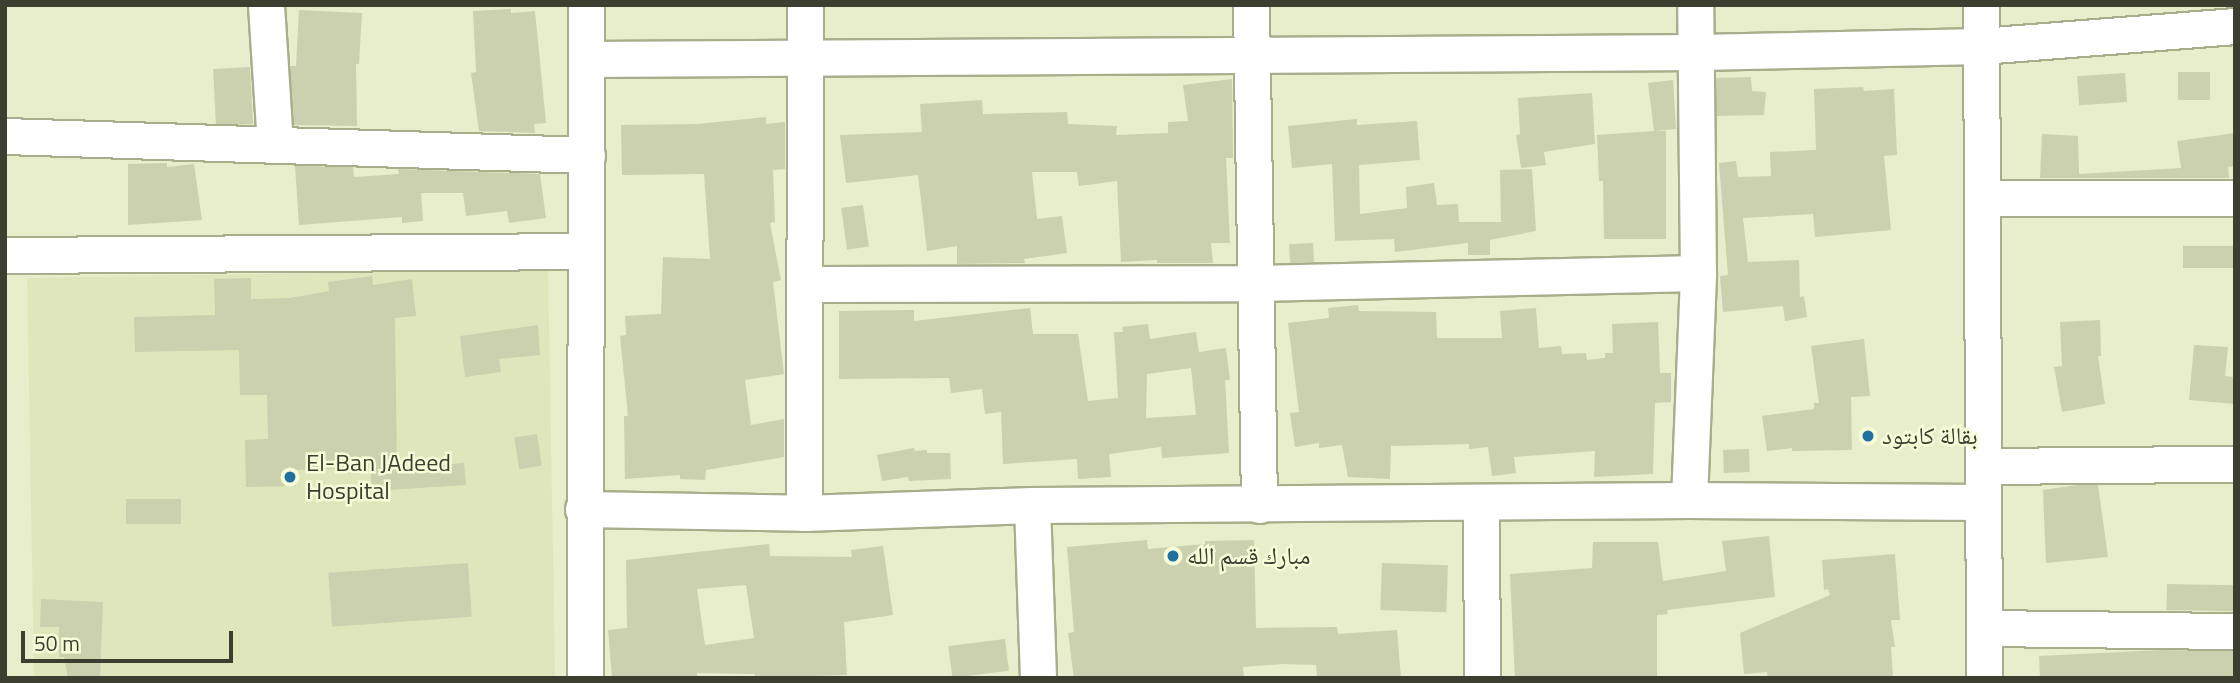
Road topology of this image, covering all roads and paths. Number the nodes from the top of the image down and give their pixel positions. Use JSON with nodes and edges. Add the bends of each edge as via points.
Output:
{"nodes":[{"id":1,"x":266,"y":5,"type":"edge"},
{"id":2,"x":586,"y":5,"type":"edge"},
{"id":3,"x":805,"y":5,"type":"edge"},
{"id":4,"x":1251,"y":5,"type":"edge"},
{"id":5,"x":1695,"y":5,"type":"edge"},
{"id":6,"x":1981,"y":5,"type":"edge"},
{"id":7,"x":2235,"y":26,"type":"edge"},
{"id":8,"x":1981,"y":46,"type":"junction"},
{"id":9,"x":1698,"y":52,"type":"junction"},
{"id":10,"x":1251,"y":55,"type":"junction"},
{"id":11,"x":804,"y":58,"type":"junction"},
{"id":12,"x":587,"y":59,"type":"junction"},
{"id":13,"x":5,"y":136,"type":"edge"},
{"id":14,"x":275,"y":145,"type":"junction"},
{"id":15,"x":587,"y":155,"type":"junction"},
{"id":16,"x":1982,"y":198,"type":"junction"},
{"id":17,"x":2235,"y":198,"type":"edge"},
{"id":18,"x":586,"y":251,"type":"junction"},
{"id":19,"x":5,"y":255,"type":"edge"},
{"id":20,"x":1698,"y":273,"type":"junction"},
{"id":21,"x":1256,"y":283,"type":"junction"},
{"id":22,"x":807,"y":284,"type":"junction"},
{"id":23,"x":2235,"y":464,"type":"edge"},
{"id":24,"x":1983,"y":466,"type":"junction"},
{"id":25,"x":1689,"y":500,"type":"junction"},
{"id":26,"x":1983,"y":502,"type":"junction"},
{"id":27,"x":1480,"y":503,"type":"junction"},
{"id":28,"x":1032,"y":505,"type":"junction"},
{"id":29,"x":1259,"y":505,"type":"junction"},
{"id":30,"x":583,"y":509,"type":"junction"},
{"id":31,"x":804,"y":513,"type":"junction"},
{"id":32,"x":1984,"y":628,"type":"junction"},
{"id":33,"x":2235,"y":631,"type":"edge"},
{"id":34,"x":585,"y":678,"type":"edge"},
{"id":35,"x":1038,"y":678,"type":"edge"},
{"id":36,"x":1482,"y":678,"type":"edge"},
{"id":37,"x":1984,"y":678,"type":"edge"}],
"edges":[{"from":1,"to":14,"type":"street"},
{"from":2,"to":12,"type":"street"},
{"from":3,"to":11,"type":"street"},
{"from":4,"to":10,"type":"street"},
{"from":5,"to":9,"type":"street"},
{"from":6,"to":8,"type":"street"},
{"from":7,"to":8,"type":"street"},
{"from":8,"to":9,"type":"street"},
{"from":8,"to":16,"type":"street"},
{"from":9,"to":10,"type":"street"},
{"from":9,"to":20,"type":"street"},
{"from":10,"to":11,"type":"street"},
{"from":10,"to":21,"type":"street"},
{"from":11,"to":12,"type":"street"},
{"from":11,"to":22,"type":"street"},
{"from":12,"to":15,"type":"street"},
{"from":13,"to":14,"type":"street"},
{"from":14,"to":15,"type":"street"},
{"from":15,"to":18,"type":"street"},
{"from":16,"to":17,"type":"street"},
{"from":16,"to":24,"type":"street"},
{"from":18,"to":19,"type":"street"},
{"from":18,"to":30,"type":"street"},
{"from":20,"to":21,"type":"street"},
{"from":20,"to":25,"type":"street"},
{"from":21,"to":22,"type":"street"},
{"from":21,"to":29,"type":"street"},
{"from":22,"to":31,"type":"street"},
{"from":23,"to":24,"type":"street"},
{"from":24,"to":26,"type":"street"},
{"from":25,"to":26,"type":"street"},
{"from":25,"to":27,"type":"street"},
{"from":26,"to":32,"type":"street"},
{"from":27,"to":29,"type":"street"},
{"from":27,"to":36,"type":"street"},
{"from":28,"to":29,"type":"street"},
{"from":28,"to":31,"type":"street"},
{"from":28,"to":35,"type":"street"},
{"from":30,"to":31,"type":"street"},
{"from":30,"to":34,"type":"street"},
{"from":32,"to":33,"type":"street"},
{"from":32,"to":37,"type":"street"}]}
